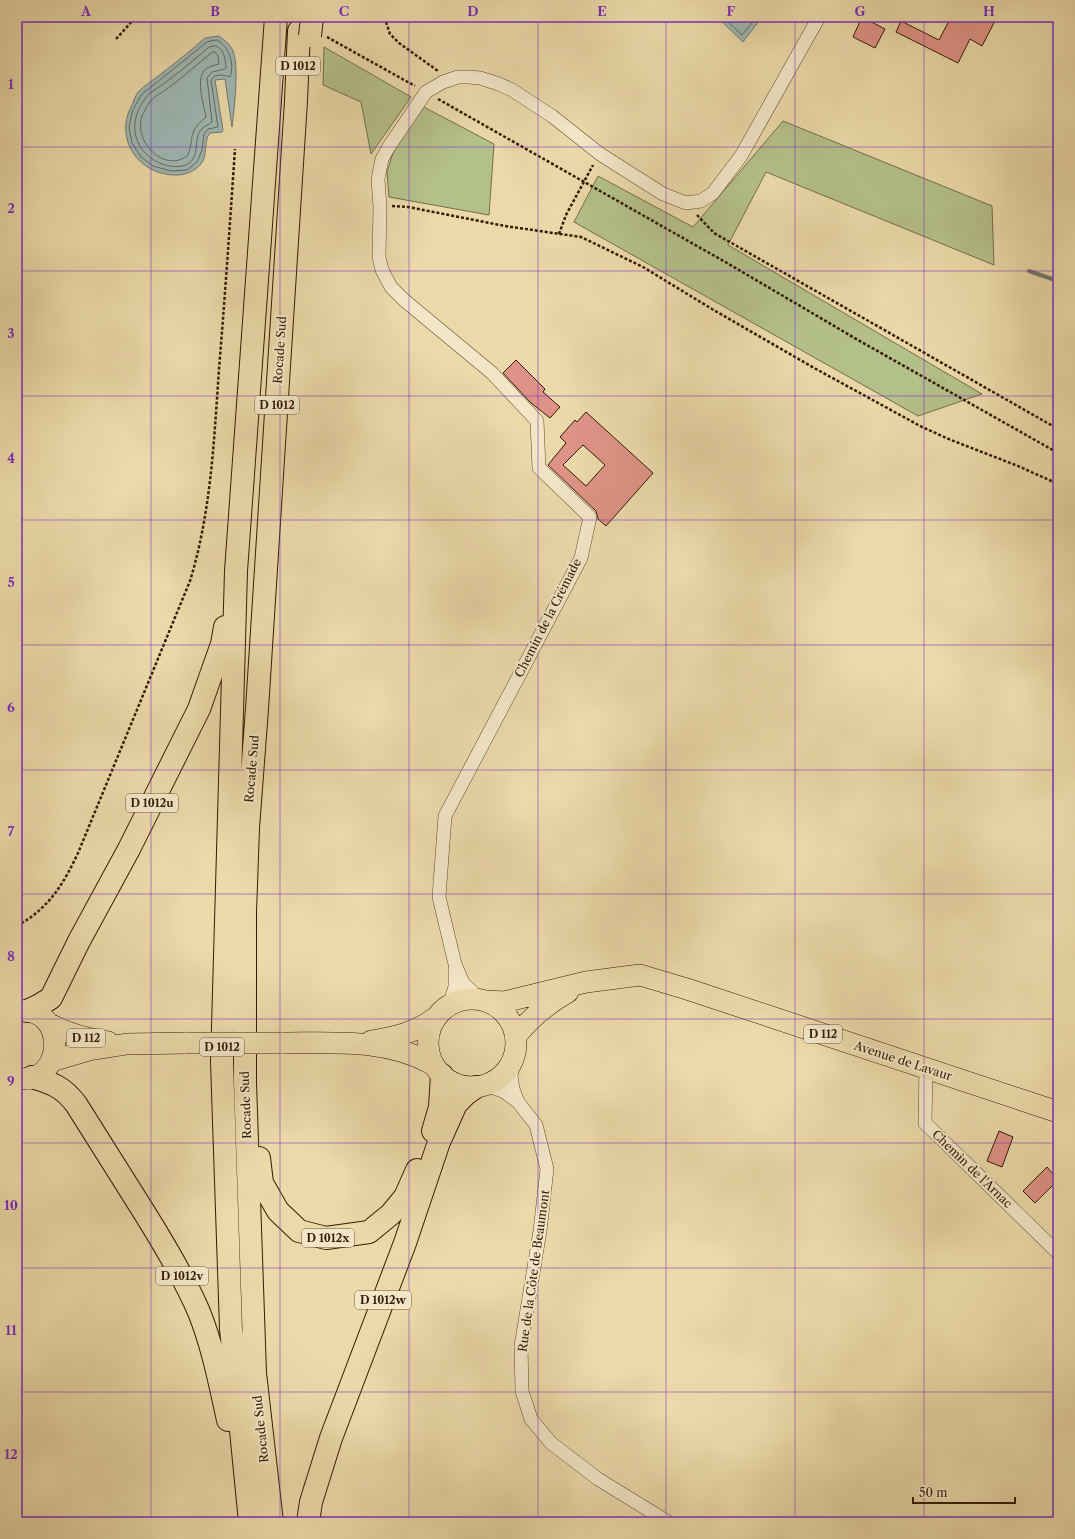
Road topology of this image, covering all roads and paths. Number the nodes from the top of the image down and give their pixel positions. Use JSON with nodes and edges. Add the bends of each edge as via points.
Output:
{"nodes":[{"id":1,"x":136,"y":17,"type":"edge"},
{"id":2,"x":819,"y":17,"type":"edge"},
{"id":3,"x":276,"y":18,"type":"edge"},
{"id":4,"x":386,"y":22,"type":"dead end"},
{"id":5,"x":309,"y":27,"type":"edge"},
{"id":6,"x":116,"y":39,"type":"dead end"},
{"id":7,"x":449,"y":79,"type":"junction"},
{"id":8,"x":426,"y":92,"type":"junction"},
{"id":9,"x":235,"y":149,"type":"dead end"},
{"id":10,"x":600,"y":154,"type":"junction"},
{"id":11,"x":582,"y":182,"type":"junction"},
{"id":12,"x":686,"y":203,"type":"junction"},
{"id":13,"x":380,"y":207,"type":"junction"},
{"id":14,"x":559,"y":234,"type":"junction"},
{"id":15,"x":1058,"y":429,"type":"edge"},
{"id":16,"x":1058,"y":453,"type":"edge"},
{"id":17,"x":1058,"y":484,"type":"edge"},
{"id":18,"x":236,"y":571,"type":"junction"},
{"id":19,"x":17,"y":926,"type":"edge"},
{"id":20,"x":455,"y":964,"type":"junction"},
{"id":21,"x":586,"y":982,"type":"junction"},
{"id":22,"x":484,"y":1000,"type":"junction"},
{"id":23,"x":22,"y":1011,"type":"edge"},
{"id":24,"x":442,"y":1012,"type":"junction"},
{"id":25,"x":48,"y":1023,"type":"junction"},
{"id":26,"x":516,"y":1036,"type":"junction"},
{"id":27,"x":359,"y":1043,"type":"junction"},
{"id":28,"x":127,"y":1044,"type":"junction"},
{"id":29,"x":514,"y":1059,"type":"junction"},
{"id":30,"x":52,"y":1061,"type":"junction"},
{"id":31,"x":926,"y":1068,"type":"junction"},
{"id":32,"x":437,"y":1070,"type":"junction"},
{"id":33,"x":25,"y":1077,"type":"edge"},
{"id":34,"x":245,"y":1083,"type":"junction"},
{"id":35,"x":480,"y":1086,"type":"junction"},
{"id":36,"x":518,"y":1102,"type":"junction"},
{"id":37,"x":1058,"y":1112,"type":"edge"},
{"id":38,"x":1058,"y":1253,"type":"edge"},
{"id":39,"x":250,"y":1521,"type":"edge"},
{"id":40,"x":272,"y":1522,"type":"edge"},
{"id":41,"x":308,"y":1522,"type":"edge"},
{"id":42,"x":668,"y":1522,"type":"edge"}],
"edges":[{"from":1,"to":6,"type":"path"},
{"from":2,"to":12,"type":"street","via":[[741,156],[714,193],[701,201]]},
{"from":3,"to":18,"type":"highway","name":"Rocade Sud","number":"D 1012"},
{"from":4,"to":7,"type":"path","via":[[390,34],[399,43]]},
{"from":5,"to":8,"type":"path"},
{"from":5,"to":34,"type":"highway","name":"Rocade Sud","number":"D 1012","via":[[305,81],[296,101],[247,835]]},
{"from":7,"to":8,"type":"street"},
{"from":7,"to":10,"type":"street","via":[[458,76],[480,78],[512,90],[552,116]]},
{"from":8,"to":11,"type":"path"},
{"from":8,"to":13,"type":"street","name":"Chemin de la Crémade","via":[[382,159],[378,179]]},
{"from":9,"to":19,"type":"path","via":[[214,446],[205,521],[197,558],[190,581],[65,880],[47,904]]},
{"from":10,"to":11,"type":"path"},
{"from":10,"to":12,"type":"street","via":[[663,194]]},
{"from":11,"to":14,"type":"path"},
{"from":11,"to":16,"type":"path"},
{"from":12,"to":15,"type":"path","via":[[714,233]]},
{"from":13,"to":14,"type":"path","via":[[408,207]]},
{"from":13,"to":20,"type":"street","name":"Chemin de la Crémade","via":[[379,264],[386,279],[404,300],[492,373],[537,421],[539,468],[590,517],[581,558],[445,816],[439,897]]},
{"from":14,"to":17,"type":"path","via":[[581,237],[643,267],[922,427]]},
{"from":18,"to":23,"type":"highway","number":"D 1012u","via":[[222,644],[200,709],[51,998]]},
{"from":18,"to":39,"type":"highway","name":"Rocade Sud","number":"D 1012","via":[[222,1062],[231,1329]]},
{"from":20,"to":22,"type":"street","via":[[463,983]]},
{"from":20,"to":24,"type":"street","via":[[455,987]]},
{"from":21,"to":22,"type":"main road","number":"D 112","via":[[504,1002]]},
{"from":21,"to":26,"type":"main road","number":"D 112","via":[[534,1015]]},
{"from":21,"to":31,"type":"main road","name":"Avenue de Lavaur","number":"D 112","via":[[640,975]]},
{"from":22,"to":24,"type":"main road","via":[[469,998],[458,1001]]},
{"from":22,"to":26,"type":"main road","via":[[507,1015]]},
{"from":23,"to":25,"type":"main road","via":[[35,1013]]},
{"from":24,"to":27,"type":"main road","number":"D 112","via":[[417,1030]]},
{"from":24,"to":32,"type":"main road","via":[[430,1029],[427,1040],[428,1052]]},
{"from":25,"to":28,"type":"main road","number":"D 112","via":[[79,1037]]},
{"from":25,"to":30,"type":"main road","via":[[55,1038]]},
{"from":26,"to":29,"type":"main road"},
{"from":27,"to":28,"type":"main road","number":"D 112","bridge":true},
{"from":27,"to":32,"type":"main road","number":"D 112","via":[[408,1053]]},
{"from":28,"to":30,"type":"main road","number":"D 112","via":[[76,1053]]},
{"from":29,"to":35,"type":"main road","via":[[497,1080]]},
{"from":29,"to":36,"type":"street","name":"Rue de la Côte de Beaumont","via":[[511,1076]]},
{"from":30,"to":33,"type":"main road","via":[[47,1068]]},
{"from":31,"to":37,"type":"main road","name":"Avenue de Lavaur","number":"D 112"},
{"from":31,"to":38,"type":"street","name":"Chemin de l'Arnac","via":[[925,1123]]},
{"from":32,"to":34,"type":"highway","number":"D 1012x","via":[[440,1107],[432,1137],[405,1197],[391,1214],[369,1232],[326,1238],[299,1231],[278,1211],[262,1182],[253,1114]]},
{"from":32,"to":35,"type":"main road","via":[[463,1087]]},
{"from":33,"to":39,"type":"highway","number":"D 1012v","via":[[58,1086],[70,1096],[188,1286],[214,1357]]},
{"from":34,"to":40,"type":"highway","name":"Rocade Sud","via":[[255,1373]]},
{"from":35,"to":36,"type":"street","name":"Rue de la Côte de Beaumont","via":[[503,1091]]},
{"from":35,"to":41,"type":"highway","number":"D 1012w","via":[[456,1104],[439,1142],[405,1243],[331,1438],[311,1502]]},
{"from":36,"to":42,"type":"street","name":"Rue de la Côte de Beaumont","via":[[536,1125],[547,1169],[540,1231],[521,1346],[522,1391],[531,1419],[551,1443],[598,1479]]}]}
